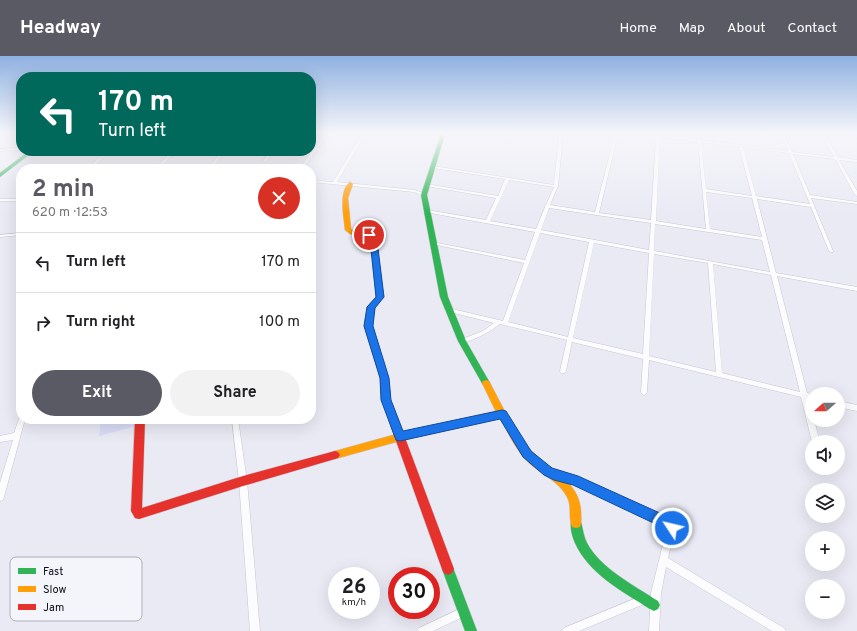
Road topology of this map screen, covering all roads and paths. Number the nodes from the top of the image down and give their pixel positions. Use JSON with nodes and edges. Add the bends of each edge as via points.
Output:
{"nodes":[{"id":1,"x":19,"y":161,"type":"edge"},
{"id":2,"x":348,"y":161,"type":"edge"},
{"id":3,"x":435,"y":161,"type":"edge"},
{"id":4,"x":559,"y":161,"type":"edge"},
{"id":5,"x":610,"y":161,"type":"edge"},
{"id":6,"x":657,"y":161,"type":"edge"},
{"id":7,"x":701,"y":161,"type":"edge"},
{"id":8,"x":745,"y":161,"type":"edge"},
{"id":9,"x":793,"y":161,"type":"edge"},
{"id":10,"x":839,"y":161,"type":"edge"},
{"id":11,"x":433,"y":167,"type":"junction"},
{"id":12,"x":0,"y":175,"type":"edge"},
{"id":13,"x":508,"y":178,"type":"junction"},
{"id":14,"x":316,"y":181,"type":"edge"},
{"id":15,"x":335,"y":182,"type":"junction"},
{"id":16,"x":350,"y":184,"type":"junction"},
{"id":17,"x":426,"y":185,"type":"junction"},
{"id":18,"x":556,"y":186,"type":"junction"},
{"id":19,"x":704,"y":190,"type":"junction"},
{"id":20,"x":424,"y":195,"type":"junction"},
{"id":21,"x":857,"y":195,"type":"edge"},
{"id":22,"x":499,"y":196,"type":"junction"},
{"id":23,"x":808,"y":196,"type":"junction"},
{"id":24,"x":754,"y":198,"type":"junction"},
{"id":25,"x":0,"y":200,"type":"edge"},
{"id":26,"x":16,"y":200,"type":"edge"},
{"id":27,"x":857,"y":203,"type":"edge"},
{"id":28,"x":547,"y":206,"type":"junction"},
{"id":29,"x":812,"y":206,"type":"junction"},
{"id":30,"x":427,"y":211,"type":"junction"},
{"id":31,"x":597,"y":213,"type":"junction"},
{"id":32,"x":487,"y":222,"type":"junction"},
{"id":33,"x":653,"y":222,"type":"junction"},
{"id":34,"x":538,"y":231,"type":"junction"},
{"id":35,"x":708,"y":231,"type":"junction"},
{"id":36,"x":16,"y":234,"type":"edge"},
{"id":37,"x":0,"y":236,"type":"edge"},
{"id":38,"x":765,"y":239,"type":"junction"},
{"id":39,"x":592,"y":241,"type":"junction"},
{"id":40,"x":432,"y":243,"type":"junction"},
{"id":41,"x":831,"y":251,"type":"dead end"},
{"id":42,"x":651,"y":252,"type":"junction"},
{"id":43,"x":527,"y":262,"type":"junction"},
{"id":44,"x":710,"y":262,"type":"junction"},
{"id":45,"x":774,"y":274,"type":"junction"},
{"id":46,"x":857,"y":289,"type":"edge"},
{"id":47,"x":448,"y":310,"type":"junction"},
{"id":48,"x":502,"y":323,"type":"junction"},
{"id":49,"x":570,"y":339,"type":"junction"},
{"id":50,"x":462,"y":341,"type":"junction"},
{"id":51,"x":646,"y":357,"type":"junction"},
{"id":52,"x":563,"y":371,"type":"dead end"},
{"id":53,"x":719,"y":375,"type":"junction"},
{"id":54,"x":644,"y":392,"type":"dead end"},
{"id":55,"x":804,"y":396,"type":"junction"},
{"id":56,"x":845,"y":405,"type":"edge"},
{"id":57,"x":857,"y":408,"type":"edge"},
{"id":58,"x":502,"y":414,"type":"junction"},
{"id":59,"x":21,"y":424,"type":"edge"},
{"id":60,"x":140,"y":424,"type":"edge"},
{"id":61,"x":236,"y":424,"type":"edge"},
{"id":62,"x":814,"y":435,"type":"edge"},
{"id":63,"x":17,"y":436,"type":"junction"},
{"id":64,"x":400,"y":437,"type":"junction"},
{"id":65,"x":0,"y":440,"type":"edge"},
{"id":66,"x":554,"y":475,"type":"junction"},
{"id":67,"x":243,"y":481,"type":"junction"},
{"id":68,"x":0,"y":496,"type":"edge"},
{"id":69,"x":664,"y":560,"type":"junction"},
{"id":70,"x":646,"y":599,"type":"junction"},
{"id":71,"x":654,"y":605,"type":"junction"},
{"id":72,"x":464,"y":612,"type":"junction"},
{"id":73,"x":255,"y":631,"type":"edge"},
{"id":74,"x":422,"y":631,"type":"edge"},
{"id":75,"x":471,"y":631,"type":"edge"},
{"id":76,"x":568,"y":631,"type":"edge"},
{"id":77,"x":654,"y":631,"type":"edge"},
{"id":78,"x":781,"y":631,"type":"edge"}],
"edges":[{"from":1,"to":12,"type":"street"},
{"from":2,"to":15,"type":"street"},
{"from":3,"to":11,"type":"street"},
{"from":4,"to":18,"type":"street"},
{"from":5,"to":31,"type":"street"},
{"from":6,"to":33,"type":"street"},
{"from":7,"to":19,"type":"street"},
{"from":8,"to":24,"type":"street"},
{"from":9,"to":23,"type":"street"},
{"from":10,"to":21,"type":"street"},
{"from":11,"to":13,"type":"street"},
{"from":11,"to":17,"type":"street"},
{"from":13,"to":18,"type":"street"},
{"from":13,"to":22,"type":"street"},
{"from":14,"to":15,"type":"street"},
{"from":15,"to":16,"type":"street"},
{"from":16,"to":20,"type":"street","via":[[415,191]]},
{"from":16,"to":64,"type":"street","via":[[345,198],[348,230],[369,235],[374,240],[380,297],[371,307],[368,326],[384,378],[386,400]]},
{"from":17,"to":20,"type":"street"},
{"from":17,"to":22,"type":"street"},
{"from":18,"to":28,"type":"street"},
{"from":19,"to":24,"type":"street"},
{"from":19,"to":35,"type":"street"},
{"from":20,"to":30,"type":"street"},
{"from":22,"to":32,"type":"street"},
{"from":23,"to":27,"type":"street"},
{"from":23,"to":29,"type":"street"},
{"from":24,"to":29,"type":"street"},
{"from":24,"to":38,"type":"street"},
{"from":25,"to":26,"type":"street"},
{"from":28,"to":31,"type":"street"},
{"from":28,"to":34,"type":"street"},
{"from":29,"to":41,"type":"street"},
{"from":30,"to":32,"type":"street"},
{"from":30,"to":40,"type":"street"},
{"from":31,"to":33,"type":"street"},
{"from":32,"to":34,"type":"street"},
{"from":33,"to":35,"type":"street"},
{"from":33,"to":42,"type":"street"},
{"from":34,"to":39,"type":"street"},
{"from":34,"to":43,"type":"street"},
{"from":35,"to":38,"type":"street"},
{"from":36,"to":37,"type":"street"},
{"from":38,"to":45,"type":"street"},
{"from":39,"to":42,"type":"street"},
{"from":39,"to":49,"type":"street"},
{"from":40,"to":43,"type":"street"},
{"from":40,"to":47,"type":"street"},
{"from":42,"to":44,"type":"street"},
{"from":42,"to":51,"type":"street"},
{"from":43,"to":48,"type":"street"},
{"from":44,"to":45,"type":"street"},
{"from":44,"to":53,"type":"street"},
{"from":45,"to":46,"type":"street"},
{"from":45,"to":55,"type":"street"},
{"from":47,"to":48,"type":"street"},
{"from":47,"to":50,"type":"street"},
{"from":48,"to":49,"type":"street"},
{"from":48,"to":50,"type":"street"},
{"from":49,"to":51,"type":"street"},
{"from":49,"to":52,"type":"street"},
{"from":50,"to":58,"type":"street"},
{"from":51,"to":53,"type":"street"},
{"from":51,"to":54,"type":"street"},
{"from":53,"to":55,"type":"street"},
{"from":55,"to":62,"type":"street"},
{"from":56,"to":57,"type":"street"},
{"from":58,"to":64,"type":"street"},
{"from":58,"to":66,"type":"street","via":[[527,454]]},
{"from":59,"to":63,"type":"street"},
{"from":60,"to":67,"type":"street","via":[[137,513]]},
{"from":61,"to":67,"type":"street"},
{"from":63,"to":65,"type":"street"},
{"from":63,"to":68,"type":"street"},
{"from":64,"to":67,"type":"street"},
{"from":64,"to":72,"type":"street"},
{"from":66,"to":69,"type":"street","via":[[574,480],[668,523],[672,528]]},
{"from":66,"to":70,"type":"street","via":[[563,482],[578,506],[576,529],[586,552],[621,583]]},
{"from":67,"to":73,"type":"street"},
{"from":69,"to":71,"type":"street"},
{"from":69,"to":78,"type":"street"},
{"from":70,"to":71,"type":"street"},
{"from":70,"to":76,"type":"street"},
{"from":71,"to":77,"type":"street"},
{"from":72,"to":74,"type":"street"},
{"from":72,"to":75,"type":"street"}]}
